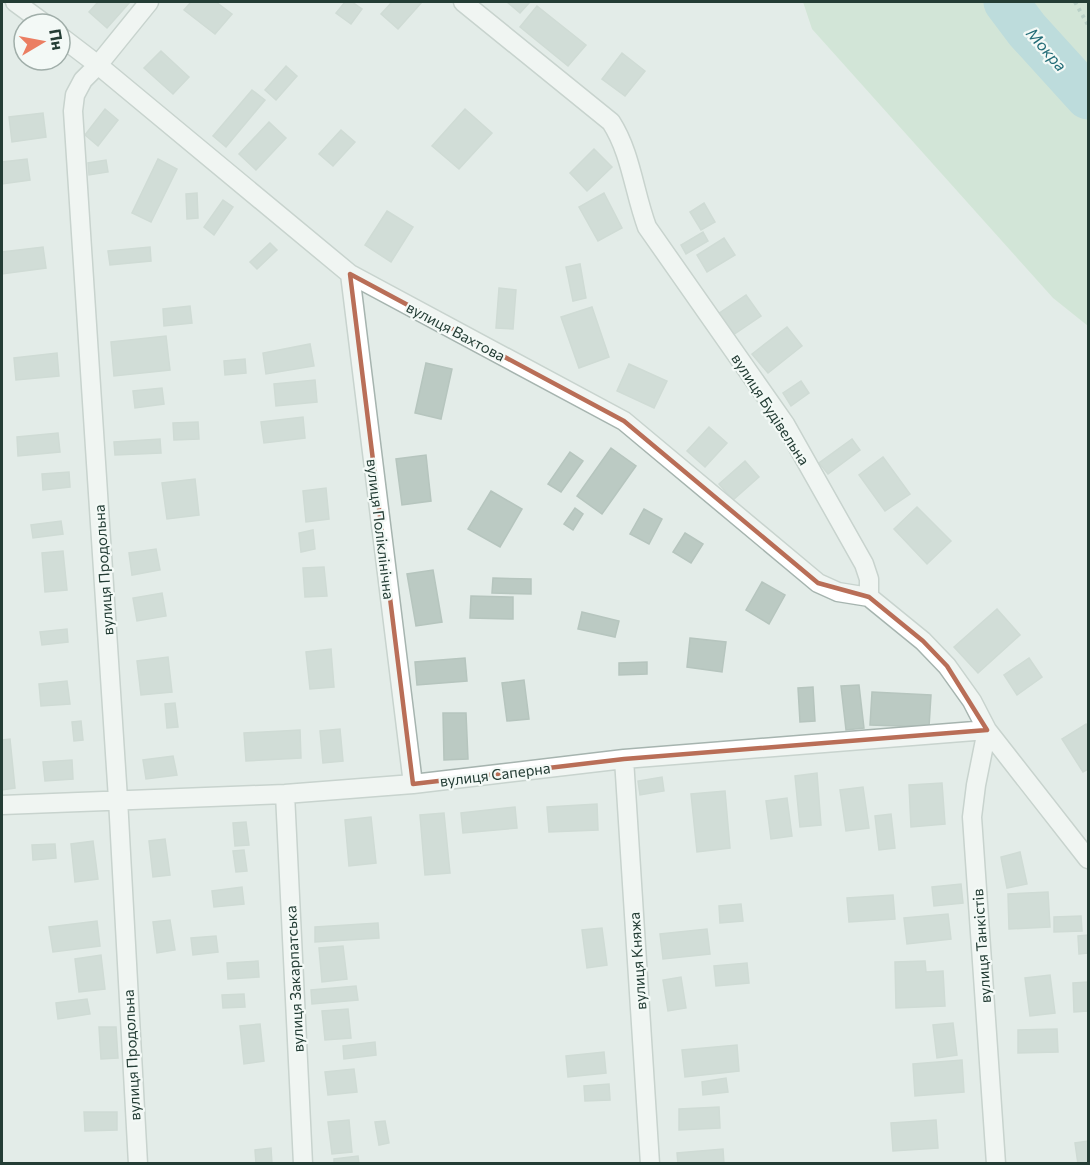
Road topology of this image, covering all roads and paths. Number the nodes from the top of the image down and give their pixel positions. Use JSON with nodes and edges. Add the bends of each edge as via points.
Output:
{"nodes":[{"id":1,"x":15,"y":2,"type":"edge"},
{"id":2,"x":149,"y":2,"type":"edge"},
{"id":3,"x":463,"y":2,"type":"edge"},
{"id":4,"x":1075,"y":2,"type":"edge"},
{"id":5,"x":29,"y":12,"type":"edge"},
{"id":6,"x":1089,"y":25,"type":"edge"},
{"id":7,"x":72,"y":45,"type":"edge"},
{"id":8,"x":98,"y":65,"type":"junction"},
{"id":9,"x":350,"y":274,"type":"junction"},
{"id":10,"x":869,"y":597,"type":"junction"},
{"id":11,"x":987,"y":730,"type":"junction"},
{"id":12,"x":624,"y":759,"type":"junction"},
{"id":13,"x":413,"y":784,"type":"junction"},
{"id":14,"x":285,"y":794,"type":"junction"},
{"id":15,"x":118,"y":799,"type":"junction"},
{"id":16,"x":2,"y":805,"type":"edge"},
{"id":17,"x":1089,"y":859,"type":"edge"},
{"id":18,"x":138,"y":1164,"type":"edge"},
{"id":19,"x":303,"y":1164,"type":"edge"},
{"id":20,"x":650,"y":1164,"type":"edge"},
{"id":21,"x":996,"y":1164,"type":"edge"}],
"edges":[{"from":1,"to":5,"type":"street"},
{"from":2,"to":8,"type":"street","name":"вулиця Продольна"},
{"from":3,"to":10,"type":"street","name":"вулиця Будівельна","via":[[611,122],[620,136],[647,226],[785,424],[864,564]]},
{"from":4,"to":6,"type":"path"},
{"from":7,"to":8,"type":"street","name":"вулиця Вахтова"},
{"from":8,"to":9,"type":"street","name":"вулиця Вахтова"},
{"from":8,"to":15,"type":"street","name":"вулиця Продольна","via":[[75,95],[74,111]]},
{"from":9,"to":10,"type":"street","name":"вулиця Вахтова","via":[[624,421],[818,583],[838,592]]},
{"from":9,"to":13,"type":"street","name":"вулиця Поліклінічна"},
{"from":10,"to":11,"type":"street","via":[[947,666]]},
{"from":11,"to":12,"type":"street","name":"вулиця Саперна"},
{"from":11,"to":17,"type":"street"},
{"from":11,"to":21,"type":"street","name":"вулиця Танкістів","via":[[972,817]]},
{"from":12,"to":13,"type":"street","name":"вулиця Саперна"},
{"from":12,"to":20,"type":"street","name":"вулиця Княжа"},
{"from":13,"to":14,"type":"street","name":"вулиця Саперна"},
{"from":14,"to":15,"type":"street","name":"вулиця Саперна"},
{"from":14,"to":19,"type":"street","name":"вулиця Закарпатська"},
{"from":15,"to":16,"type":"street","name":"вулиця Саперна"},
{"from":15,"to":18,"type":"street","name":"вулиця Продольна"}]}
